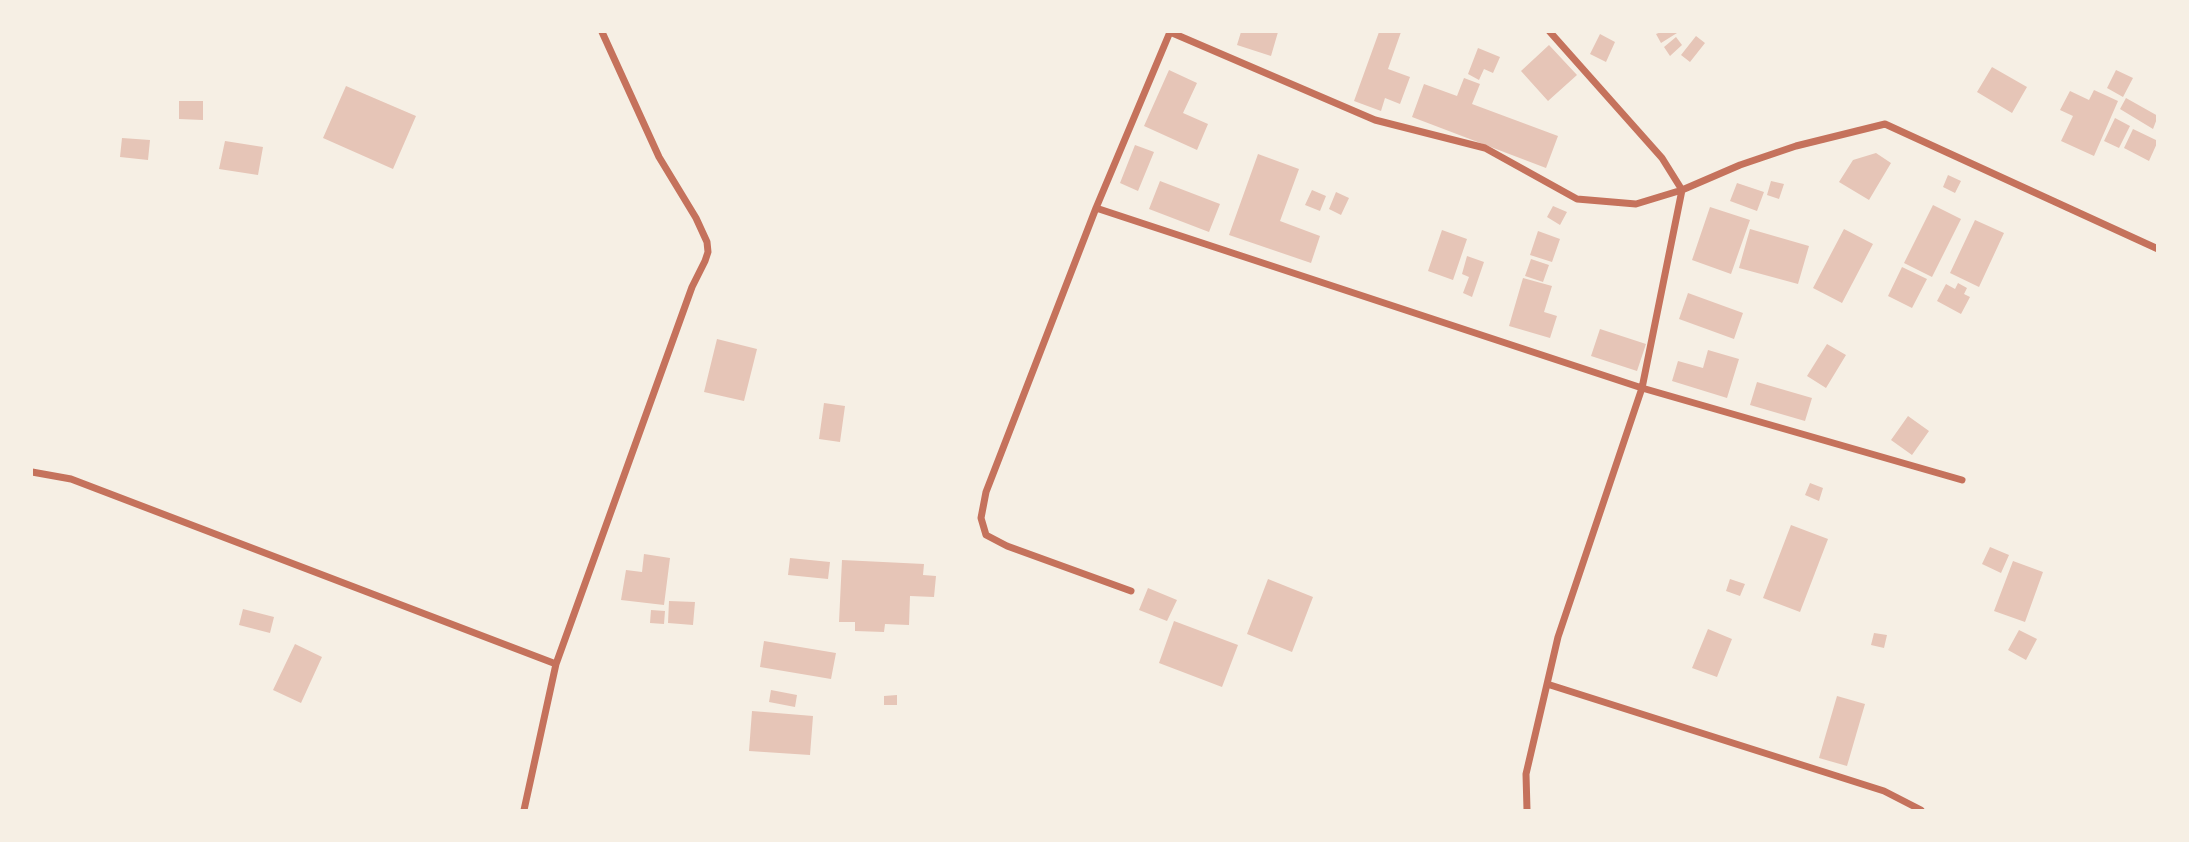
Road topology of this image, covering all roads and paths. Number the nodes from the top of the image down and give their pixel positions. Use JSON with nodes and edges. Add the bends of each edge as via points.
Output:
{"nodes":[{"id":1,"x":602,"y":32,"type":"edge"},
{"id":2,"x":1170,"y":32,"type":"edge"},
{"id":3,"x":1550,"y":32,"type":"edge"},
{"id":4,"x":1682,"y":190,"type":"junction"},
{"id":5,"x":1096,"y":208,"type":"junction"},
{"id":6,"x":2158,"y":249,"type":"edge"},
{"id":7,"x":1642,"y":388,"type":"junction"},
{"id":8,"x":32,"y":472,"type":"edge"},
{"id":9,"x":1962,"y":480,"type":"dead end"},
{"id":10,"x":1131,"y":591,"type":"dead end"},
{"id":11,"x":556,"y":664,"type":"junction"},
{"id":12,"x":1547,"y":684,"type":"junction"},
{"id":13,"x":524,"y":810,"type":"edge"},
{"id":14,"x":1527,"y":810,"type":"edge"},
{"id":15,"x":1921,"y":810,"type":"edge"}],
"edges":[{"from":1,"to":11,"type":"street","via":[[659,157],[696,218],[708,252]]},
{"from":2,"to":4,"type":"street","via":[[1375,120],[1485,148],[1577,199],[1636,204]]},
{"from":2,"to":5,"type":"street"},
{"from":3,"to":4,"type":"street","via":[[1662,158]]},
{"from":4,"to":6,"type":"street","via":[[1796,146],[1885,124]]},
{"from":4,"to":7,"type":"street"},
{"from":5,"to":7,"type":"street"},
{"from":5,"to":10,"type":"street","via":[[986,492],[981,519],[986,535],[1007,546]]},
{"from":7,"to":9,"type":"street"},
{"from":7,"to":12,"type":"street","via":[[1558,637]]},
{"from":8,"to":11,"type":"street","via":[[71,479]]},
{"from":11,"to":13,"type":"street"},
{"from":12,"to":14,"type":"street","via":[[1526,774]]},
{"from":12,"to":15,"type":"street","via":[[1884,791]]}]}
